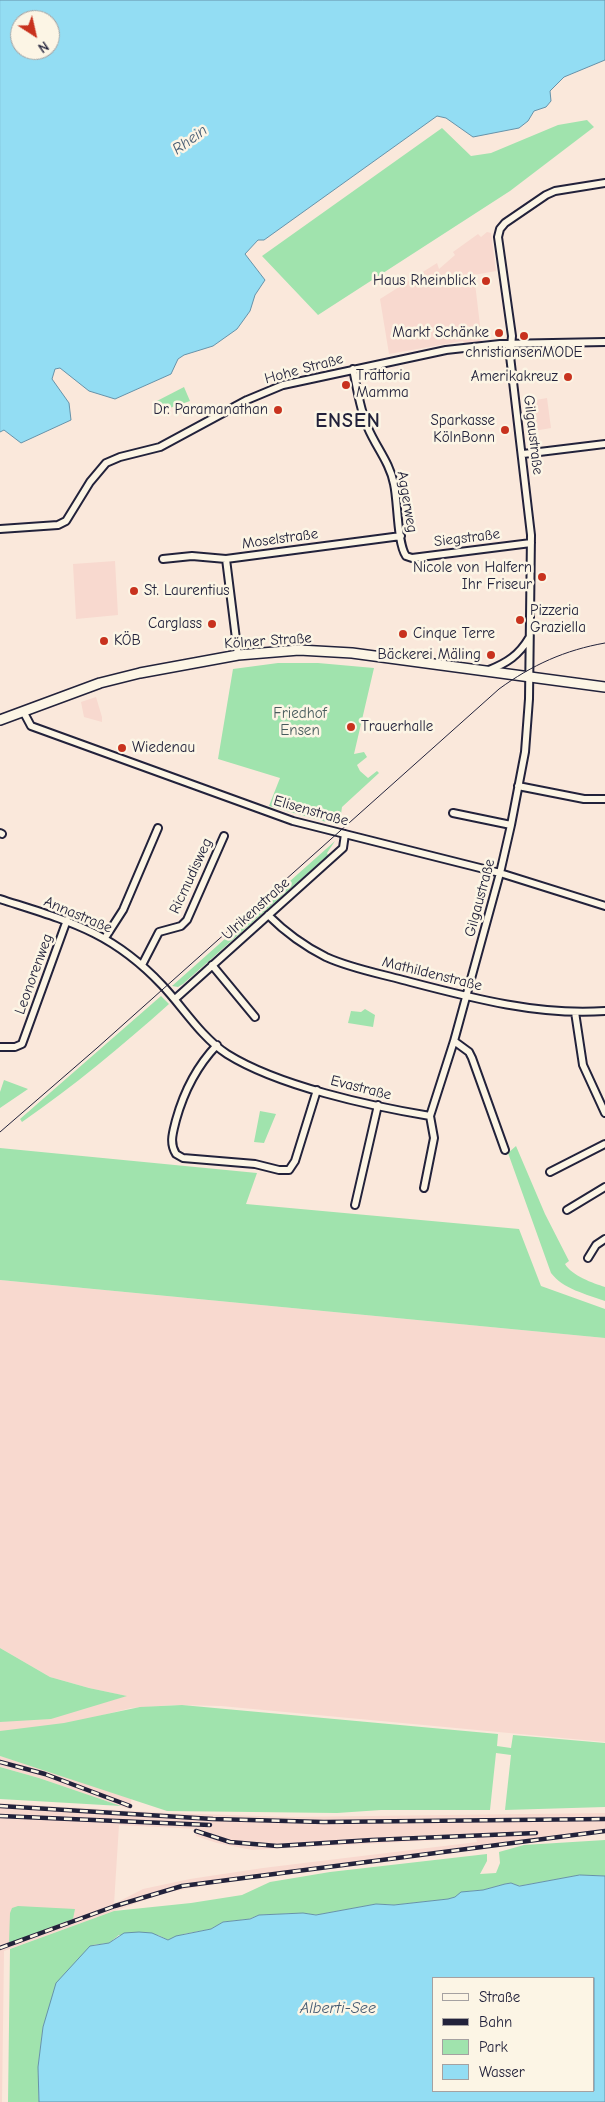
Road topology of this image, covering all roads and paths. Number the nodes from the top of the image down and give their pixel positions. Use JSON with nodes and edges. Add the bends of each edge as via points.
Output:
{"nodes":[{"id":1,"x":605,"y":183,"type":"edge"},
{"id":2,"x":605,"y":342,"type":"edge"},
{"id":3,"x":511,"y":344,"type":"junction"},
{"id":4,"x":353,"y":368,"type":"junction"},
{"id":5,"x":605,"y":444,"type":"edge"},
{"id":6,"x":523,"y":454,"type":"junction"},
{"id":7,"x":0,"y":529,"type":"edge"},
{"id":8,"x":401,"y":536,"type":"junction"},
{"id":9,"x":531,"y":543,"type":"junction"},
{"id":10,"x":406,"y":556,"type":"joint"},
{"id":11,"x":163,"y":559,"type":"dead end"},
{"id":12,"x":226,"y":559,"type":"junction"},
{"id":13,"x":530,"y":637,"type":"junction"},
{"id":14,"x":238,"y":655,"type":"junction"},
{"id":15,"x":488,"y":671,"type":"junction"},
{"id":16,"x":530,"y":676,"type":"junction"},
{"id":17,"x":605,"y":687,"type":"edge"},
{"id":18,"x":24,"y":711,"type":"junction"},
{"id":19,"x":2,"y":717,"type":"edge"},
{"id":20,"x":518,"y":786,"type":"junction"},
{"id":21,"x":605,"y":799,"type":"edge"},
{"id":22,"x":453,"y":813,"type":"dead end"},
{"id":23,"x":511,"y":825,"type":"junction"},
{"id":24,"x":158,"y":828,"type":"dead end"},
{"id":25,"x":345,"y":834,"type":"junction"},
{"id":26,"x":224,"y":836,"type":"dead end"},
{"id":27,"x":500,"y":873,"type":"junction"},
{"id":28,"x":0,"y":899,"type":"edge"},
{"id":29,"x":605,"y":906,"type":"edge"},
{"id":30,"x":268,"y":915,"type":"junction"},
{"id":31,"x":67,"y":920,"type":"junction"},
{"id":32,"x":105,"y":938,"type":"junction"},
{"id":33,"x":142,"y":965,"type":"junction"},
{"id":34,"x":212,"y":965,"type":"junction"},
{"id":35,"x":162,"y":985,"type":"joint"},
{"id":36,"x":466,"y":997,"type":"junction"},
{"id":37,"x":175,"y":999,"type":"junction"},
{"id":38,"x":605,"y":1011,"type":"edge"},
{"id":39,"x":575,"y":1012,"type":"junction"},
{"id":40,"x":255,"y":1017,"type":"dead end"},
{"id":41,"x":454,"y":1041,"type":"junction"},
{"id":42,"x":217,"y":1045,"type":"junction"},
{"id":43,"x":0,"y":1047,"type":"edge"},
{"id":44,"x":317,"y":1090,"type":"junction"},
{"id":45,"x":378,"y":1105,"type":"junction"},
{"id":46,"x":605,"y":1113,"type":"edge"},
{"id":47,"x":430,"y":1116,"type":"junction"},
{"id":48,"x":605,"y":1144,"type":"edge"},
{"id":49,"x":505,"y":1150,"type":"dead end"},
{"id":50,"x":550,"y":1172,"type":"dead end"},
{"id":51,"x":605,"y":1187,"type":"edge"},
{"id":52,"x":424,"y":1188,"type":"dead end"},
{"id":53,"x":355,"y":1205,"type":"dead end"},
{"id":54,"x":567,"y":1210,"type":"dead end"},
{"id":55,"x":605,"y":1239,"type":"edge"},
{"id":56,"x":588,"y":1258,"type":"dead end"}],
"edges":[{"from":1,"to":3,"type":"street","name":"Gilgaustraße","via":[[555,191],[500,229],[498,236]]},
{"from":2,"to":3,"type":"street","name":"Hohe Straße"},
{"from":3,"to":4,"type":"street","name":"Hohe Straße","via":[[446,350]]},
{"from":3,"to":6,"type":"street","name":"Gilgaustraße"},
{"from":4,"to":7,"type":"street","name":"Hohe Straße","via":[[264,392],[160,447],[106,463],[66,521],[58,525]]},
{"from":4,"to":8,"type":"street","name":"Aggerweg","via":[[363,418],[394,482]]},
{"from":5,"to":6,"type":"street"},
{"from":6,"to":9,"type":"street","name":"Gilgaustraße"},
{"from":8,"to":10,"type":"street","name":"Aggerweg"},
{"from":8,"to":12,"type":"street","name":"Moselstraße"},
{"from":9,"to":10,"type":"street","name":"Siegstraße","via":[[412,558]]},
{"from":9,"to":13,"type":"street","name":"Gilgaustraße"},
{"from":11,"to":12,"type":"street","name":"Moselstraße","via":[[192,556]]},
{"from":12,"to":14,"type":"street"},
{"from":13,"to":15,"type":"street","via":[[513,658]]},
{"from":13,"to":16,"type":"street","name":"Gilgaustraße"},
{"from":14,"to":15,"type":"main road","name":"Kölner Straße","via":[[299,650],[352,653]]},
{"from":14,"to":18,"type":"main road","name":"Kölner Straße","via":[[100,683]]},
{"from":15,"to":16,"type":"main road","name":"Kölner Straße"},
{"from":16,"to":17,"type":"main road","name":"Kölner Straße"},
{"from":16,"to":20,"type":"street","name":"Gilgaustraße","via":[[525,752]]},
{"from":18,"to":19,"type":"main road","name":"Kölner Straße"},
{"from":18,"to":25,"type":"street","name":"Elisenstraße","via":[[31,726],[293,821]]},
{"from":20,"to":21,"type":"street"},
{"from":20,"to":23,"type":"street","name":"Gilgaustraße"},
{"from":22,"to":23,"type":"street"},
{"from":23,"to":27,"type":"street","name":"Gilgaustraße"},
{"from":24,"to":32,"type":"street","via":[[123,910]]},
{"from":25,"to":27,"type":"street","name":"Elisenstraße"},
{"from":25,"to":30,"type":"street","name":"Ulrikenstraße","via":[[343,848]]},
{"from":26,"to":33,"type":"street","name":"Ricmudisweg","via":[[186,920],[181,926],[159,932]]},
{"from":27,"to":29,"type":"street","name":"Elisenstraße"},
{"from":27,"to":36,"type":"street","name":"Gilgaustraße"},
{"from":28,"to":31,"type":"street","name":"Annastraße"},
{"from":30,"to":34,"type":"street","name":"Ulrikenstraße"},
{"from":30,"to":36,"type":"street","name":"Mathildenstraße","via":[[300,942],[327,957]]},
{"from":31,"to":32,"type":"street","name":"Annastraße"},
{"from":31,"to":43,"type":"street","name":"Leonorenweg","via":[[22,1044]]},
{"from":32,"to":33,"type":"street","name":"Annastraße"},
{"from":33,"to":35,"type":"street","name":"Annastraße"},
{"from":34,"to":37,"type":"street","name":"Ulrikenstraße"},
{"from":34,"to":40,"type":"street"},
{"from":35,"to":37,"type":"street","name":"Evastraße"},
{"from":36,"to":39,"type":"street","name":"Mathildenstraße"},
{"from":36,"to":41,"type":"street","name":"Gilgaustraße"},
{"from":37,"to":42,"type":"street","name":"Evastraße"},
{"from":38,"to":39,"type":"street","name":"Mathildenstraße"},
{"from":39,"to":46,"type":"street","via":[[584,1065]]},
{"from":41,"to":47,"type":"street"},
{"from":41,"to":49,"type":"street","via":[[472,1058]]},
{"from":42,"to":44,"type":"street","name":"Evastraße","via":[[248,1066]]},
{"from":42,"to":44,"type":"street","via":[[197,1070],[182,1099],[173,1133],[176,1154],[189,1159],[289,1170],[295,1161]]},
{"from":44,"to":45,"type":"street","name":"Evastraße"},
{"from":45,"to":47,"type":"street","name":"Evastraße"},
{"from":45,"to":53,"type":"street"},
{"from":47,"to":52,"type":"street","via":[[434,1138]]},
{"from":48,"to":50,"type":"street"},
{"from":51,"to":54,"type":"street"},
{"from":55,"to":56,"type":"street","via":[[596,1245]]}]}
